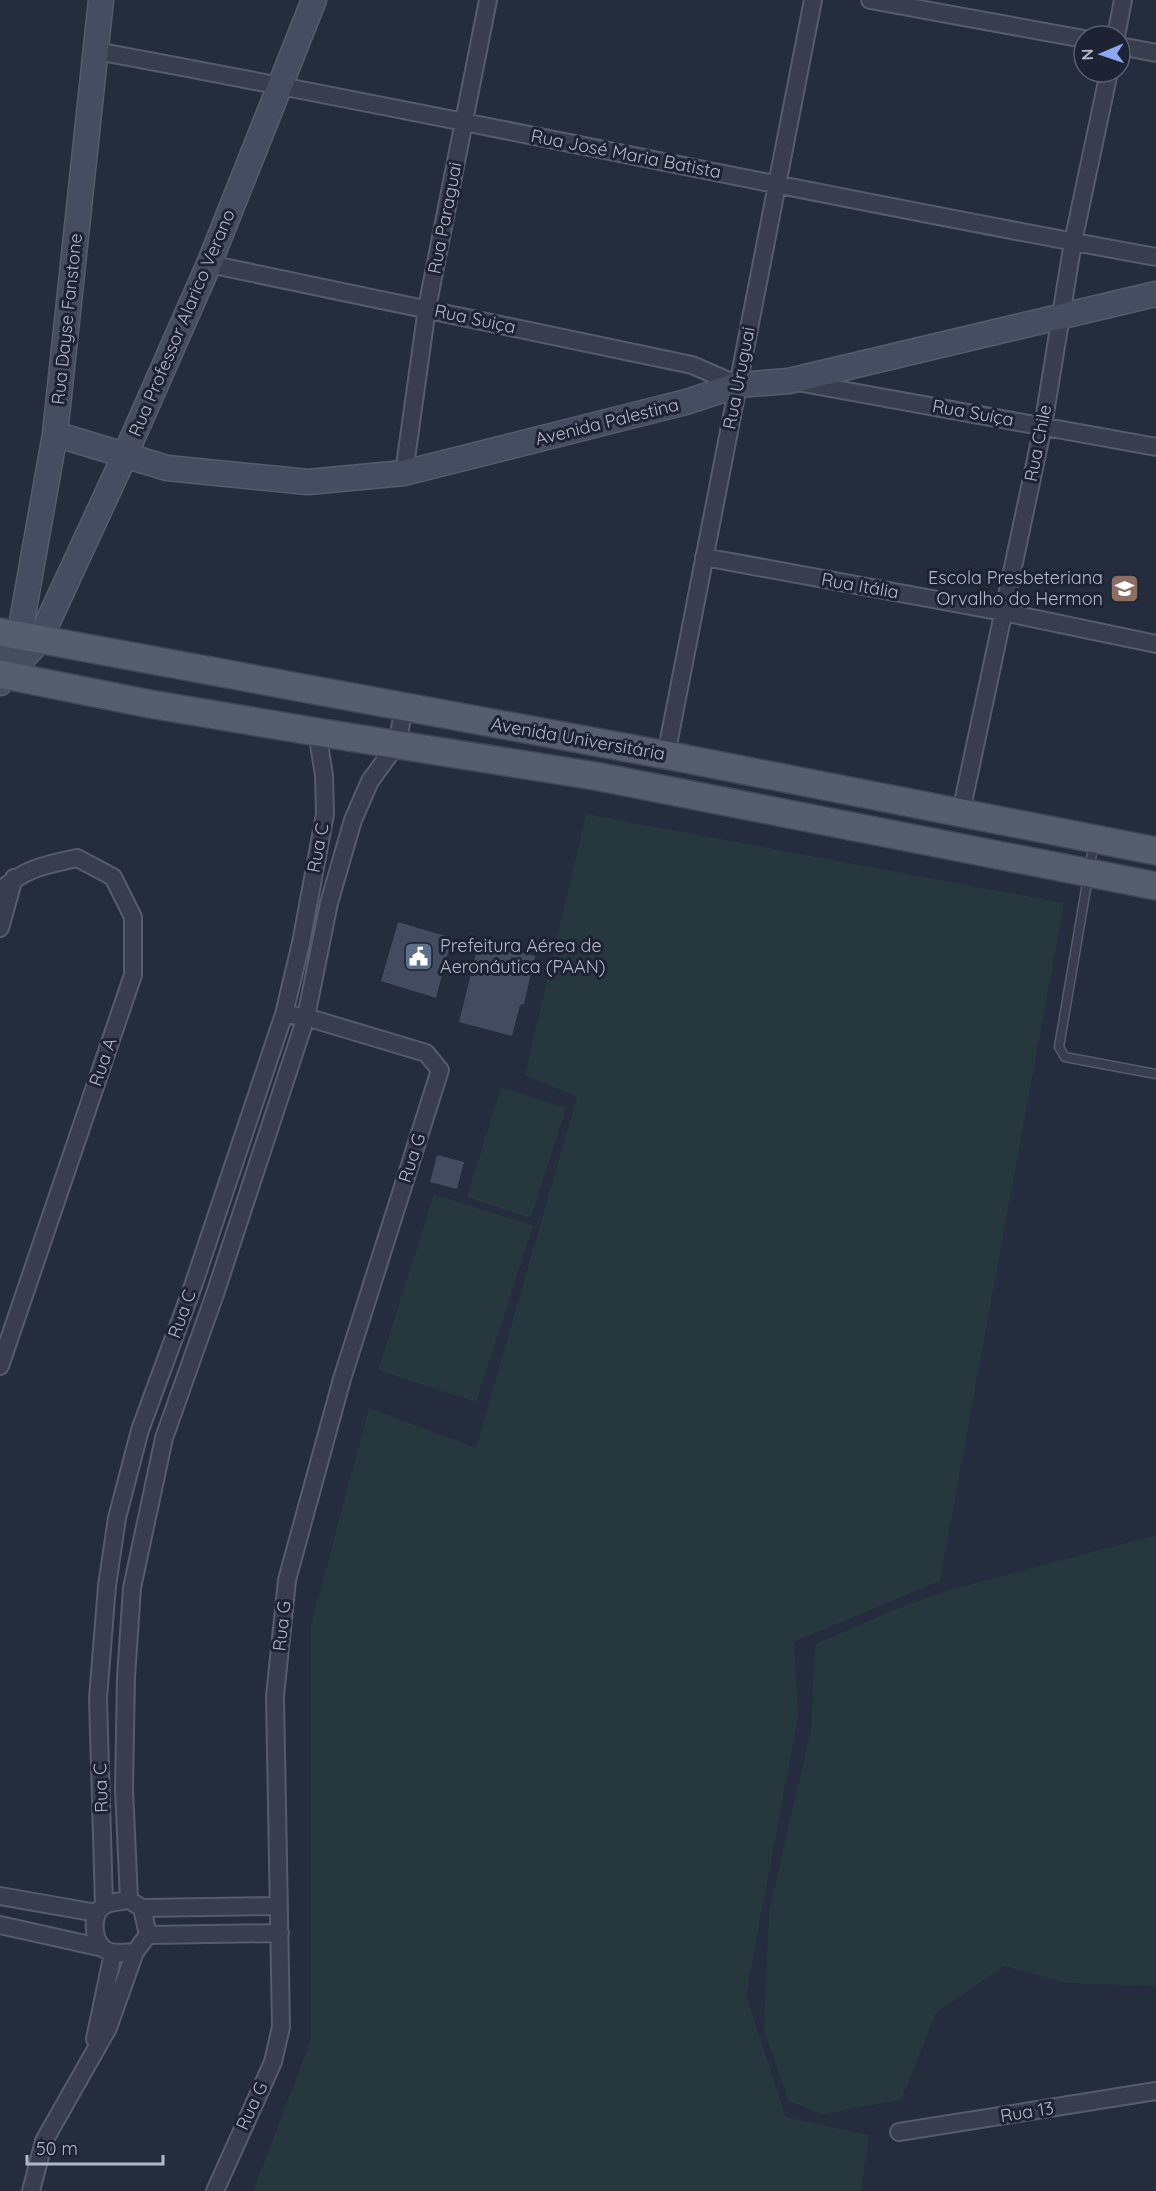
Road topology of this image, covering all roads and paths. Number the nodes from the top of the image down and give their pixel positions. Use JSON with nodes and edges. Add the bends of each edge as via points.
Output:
{"nodes":[{"id":1,"x":101,"y":0,"type":"edge"},
{"id":2,"x":314,"y":0,"type":"edge"},
{"id":3,"x":488,"y":0,"type":"edge"},
{"id":4,"x":813,"y":0,"type":"edge"},
{"id":5,"x":870,"y":0,"type":"edge"},
{"id":6,"x":1123,"y":0,"type":"edge"},
{"id":7,"x":1118,"y":24,"type":"edge"},
{"id":8,"x":1072,"y":37,"type":"edge"},
{"id":9,"x":1132,"y":48,"type":"edge"},
{"id":10,"x":96,"y":51,"type":"junction"},
{"id":11,"x":1156,"y":53,"type":"edge"},
{"id":12,"x":279,"y":84,"type":"junction"},
{"id":13,"x":1106,"y":84,"type":"edge"},
{"id":14,"x":464,"y":123,"type":"junction"},
{"id":15,"x":777,"y":184,"type":"junction"},
{"id":16,"x":1073,"y":242,"type":"junction"},
{"id":17,"x":1156,"y":257,"type":"edge"},
{"id":18,"x":209,"y":264,"type":"junction"},
{"id":19,"x":1156,"y":294,"type":"edge"},
{"id":20,"x":427,"y":308,"type":"junction"},
{"id":21,"x":1062,"y":315,"type":"junction"},
{"id":22,"x":789,"y":381,"type":"junction"},
{"id":23,"x":738,"y":385,"type":"junction"},
{"id":24,"x":1043,"y":426,"type":"junction"},
{"id":25,"x":55,"y":434,"type":"junction"},
{"id":26,"x":1156,"y":447,"type":"edge"},
{"id":27,"x":125,"y":455,"type":"junction"},
{"id":28,"x":404,"y":473,"type":"junction"},
{"id":29,"x":704,"y":557,"type":"junction"},
{"id":30,"x":1003,"y":612,"type":"junction"},
{"id":31,"x":1156,"y":644,"type":"edge"},
{"id":32,"x":9,"y":656,"type":"edge"},
{"id":33,"x":160,"y":662,"type":"junction"},
{"id":34,"x":150,"y":704,"type":"junction"},
{"id":35,"x":404,"y":708,"type":"junction"},
{"id":36,"x":466,"y":718,"type":"junction"},
{"id":37,"x":317,"y":732,"type":"junction"},
{"id":38,"x":397,"y":744,"type":"junction"},
{"id":39,"x":460,"y":754,"type":"junction"},
{"id":40,"x":666,"y":755,"type":"junction"},
{"id":41,"x":962,"y":812,"type":"junction"},
{"id":42,"x":325,"y":814,"type":"junction"},
{"id":43,"x":353,"y":820,"type":"junction"},
{"id":44,"x":1095,"y":838,"type":"junction"},
{"id":45,"x":1156,"y":850,"type":"edge"},
{"id":46,"x":1087,"y":873,"type":"junction"},
{"id":47,"x":14,"y":878,"type":"junction"},
{"id":48,"x":1156,"y":886,"type":"edge"},
{"id":49,"x":0,"y":891,"type":"edge"},
{"id":50,"x":309,"y":897,"type":"junction"},
{"id":51,"x":329,"y":903,"type":"junction"},
{"id":52,"x":0,"y":928,"type":"edge"},
{"id":53,"x":301,"y":943,"type":"junction"},
{"id":54,"x":319,"y":947,"type":"junction"},
{"id":55,"x":284,"y":1014,"type":"junction"},
{"id":56,"x":306,"y":1017,"type":"junction"},
{"id":57,"x":1156,"y":1074,"type":"edge"},
{"id":58,"x":193,"y":1286,"type":"junction"},
{"id":59,"x":215,"y":1294,"type":"junction"},
{"id":60,"x":0,"y":1366,"type":"edge"},
{"id":61,"x":108,"y":1586,"type":"junction"},
{"id":62,"x":132,"y":1588,"type":"junction"},
{"id":63,"x":0,"y":1896,"type":"edge"},
{"id":64,"x":136,"y":1904,"type":"junction"},
{"id":65,"x":278,"y":1906,"type":"junction"},
{"id":66,"x":100,"y":1909,"type":"junction"},
{"id":67,"x":0,"y":1925,"type":"edge"},
{"id":68,"x":280,"y":1933,"type":"junction"},
{"id":69,"x":148,"y":1935,"type":"junction"},
{"id":70,"x":108,"y":1951,"type":"junction"},
{"id":71,"x":135,"y":1952,"type":"junction"},
{"id":72,"x":90,"y":2061,"type":"junction"},
{"id":73,"x":1156,"y":2091,"type":"edge"},
{"id":74,"x":899,"y":2132,"type":"dead end"},
{"id":75,"x":31,"y":2191,"type":"edge"},
{"id":76,"x":215,"y":2191,"type":"edge"}],
"edges":[{"from":1,"to":10,"type":"main road","name":"Rua Dayse Fanstone"},
{"from":2,"to":12,"type":"main road","name":"Rua Professor Alarico Verano"},
{"from":3,"to":14,"type":"street","name":"Rua Paraguai"},
{"from":4,"to":15,"type":"street","name":"Rua Uruguai"},
{"from":5,"to":8,"type":"street"},
{"from":6,"to":7,"type":"street"},
{"from":9,"to":11,"type":"street"},
{"from":10,"to":12,"type":"street","name":"Rua José Maria Batista"},
{"from":10,"to":25,"type":"main road","name":"Rua Dayse Fanstone"},
{"from":12,"to":14,"type":"street","name":"Rua José Maria Batista"},
{"from":12,"to":18,"type":"main road","name":"Rua Professor Alarico Verano"},
{"from":13,"to":16,"type":"street","name":"Rua Chile"},
{"from":14,"to":15,"type":"street","name":"Rua José Maria Batista"},
{"from":14,"to":20,"type":"street","name":"Rua Paraguai"},
{"from":15,"to":16,"type":"street","name":"Rua José Maria Batista"},
{"from":15,"to":23,"type":"street","name":"Rua Uruguai"},
{"from":16,"to":17,"type":"street","name":"Rua José Maria Batista"},
{"from":16,"to":21,"type":"street","name":"Rua Chile"},
{"from":18,"to":20,"type":"street","name":"Rua Suiça"},
{"from":18,"to":27,"type":"main road","name":"Rua Professor Alarico Verano"},
{"from":19,"to":21,"type":"main road","name":"Avenida Palestina"},
{"from":20,"to":23,"type":"street","name":"Rua Suiça","via":[[692,365]]},
{"from":20,"to":28,"type":"street","name":"Rua Paraguai"},
{"from":21,"to":22,"type":"main road","name":"Avenida Palestina"},
{"from":21,"to":24,"type":"street","name":"Rua Chile"},
{"from":22,"to":23,"type":"main road","name":"Avenida Palestina"},
{"from":22,"to":24,"type":"street","name":"Rua Suíça"},
{"from":23,"to":28,"type":"main road","name":"Avenida Palestina","via":[[686,402]]},
{"from":23,"to":29,"type":"street","name":"Rua Uruguai"},
{"from":24,"to":26,"type":"street","name":"Rua Suíça"},
{"from":24,"to":30,"type":"street","name":"Rua Chile"},
{"from":25,"to":27,"type":"main road","name":"Avenida Palestina"},
{"from":25,"to":32,"type":"main road","name":"Rua Dayse Fanstone","via":[[22,621]]},
{"from":27,"to":28,"type":"main road","name":"Avenida Palestina","via":[[167,468],[309,482]]},
{"from":27,"to":32,"type":"main road","name":"Rua Professor Alarico Verano"},
{"from":29,"to":30,"type":"street","name":"Rua Itália"},
{"from":29,"to":40,"type":"street","name":"Rua Uruguai"},
{"from":30,"to":31,"type":"street","name":"Rua Itália"},
{"from":30,"to":41,"type":"street","name":"Rua Chile"},
{"from":32,"to":33,"type":"main road","name":"Avenida Universitária"},
{"from":32,"to":34,"type":"main road","name":"Avenida Universitária"},
{"from":33,"to":34,"type":"main road","via":[[164,686]]},
{"from":33,"to":35,"type":"main road","name":"Avenida Universitária"},
{"from":34,"to":37,"type":"main road","name":"Avenida Universitária"},
{"from":35,"to":36,"type":"main road","name":"Avenida Universitária"},
{"from":35,"to":38,"type":"street"},
{"from":36,"to":39,"type":"main road"},
{"from":36,"to":40,"type":"main road","name":"Avenida Universitária"},
{"from":37,"to":38,"type":"main road","name":"Avenida Universitária"},
{"from":37,"to":42,"type":"street","name":"Rua C"},
{"from":38,"to":39,"type":"main road","name":"Avenida Universitária"},
{"from":38,"to":43,"type":"street","name":"Rua C","via":[[370,781]]},
{"from":39,"to":46,"type":"main road","name":"Avenida Universitária","via":[[595,776]]},
{"from":40,"to":41,"type":"main road","name":"Avenida Universitária"},
{"from":41,"to":44,"type":"main road","name":"Avenida Universitária"},
{"from":42,"to":43,"type":"street"},
{"from":42,"to":50,"type":"street","name":"Rua C"},
{"from":43,"to":51,"type":"street","name":"Rua C"},
{"from":44,"to":45,"type":"main road","name":"Avenida Universitária"},
{"from":44,"to":46,"type":"lane"},
{"from":46,"to":48,"type":"main road","name":"Avenida Universitária"},
{"from":46,"to":57,"type":"lane","via":[[1059,1047],[1065,1056]]},
{"from":47,"to":49,"type":"street","name":"Rua A"},
{"from":47,"to":52,"type":"street"},
{"from":47,"to":60,"type":"street","name":"Rua A","via":[[41,866],[77,858],[113,877],[133,917],[133,975]]},
{"from":50,"to":51,"type":"street"},
{"from":50,"to":53,"type":"street","name":"Rua C"},
{"from":51,"to":54,"type":"street","name":"Rua C"},
{"from":53,"to":54,"type":"street"},
{"from":53,"to":55,"type":"street","name":"Rua C"},
{"from":54,"to":56,"type":"street","name":"Rua C"},
{"from":55,"to":56,"type":"street"},
{"from":55,"to":58,"type":"street","name":"Rua C"},
{"from":56,"to":59,"type":"street","name":"Rua C"},
{"from":56,"to":65,"type":"street","name":"Rua G","via":[[426,1053],[440,1070],[342,1379],[287,1580],[275,1696]]},
{"from":58,"to":59,"type":"street"},
{"from":58,"to":61,"type":"street","name":"Rua C","via":[[140,1430],[117,1518]]},
{"from":59,"to":62,"type":"street","name":"Rua C","via":[[164,1438]]},
{"from":61,"to":62,"type":"street"},
{"from":61,"to":66,"type":"street","name":"Rua C","via":[[98,1698]]},
{"from":62,"to":64,"type":"street","name":"Rua C","via":[[124,1778]]},
{"from":63,"to":66,"type":"street"},
{"from":64,"to":65,"type":"street"},
{"from":64,"to":66,"type":"street"},
{"from":64,"to":69,"type":"street"},
{"from":65,"to":68,"type":"street","name":"Rua G"},
{"from":66,"to":70,"type":"street","via":[[94,1932]]},
{"from":67,"to":70,"type":"street"},
{"from":68,"to":69,"type":"street"},
{"from":68,"to":76,"type":"street","name":"Rua G","via":[[281,2027],[273,2062]]},
{"from":69,"to":71,"type":"street"},
{"from":70,"to":71,"type":"street"},
{"from":70,"to":72,"type":"street"},
{"from":71,"to":72,"type":"street","via":[[108,2028]]},
{"from":72,"to":75,"type":"street","via":[[44,2141]]},
{"from":73,"to":74,"type":"street","name":"Rua 13"}]}
